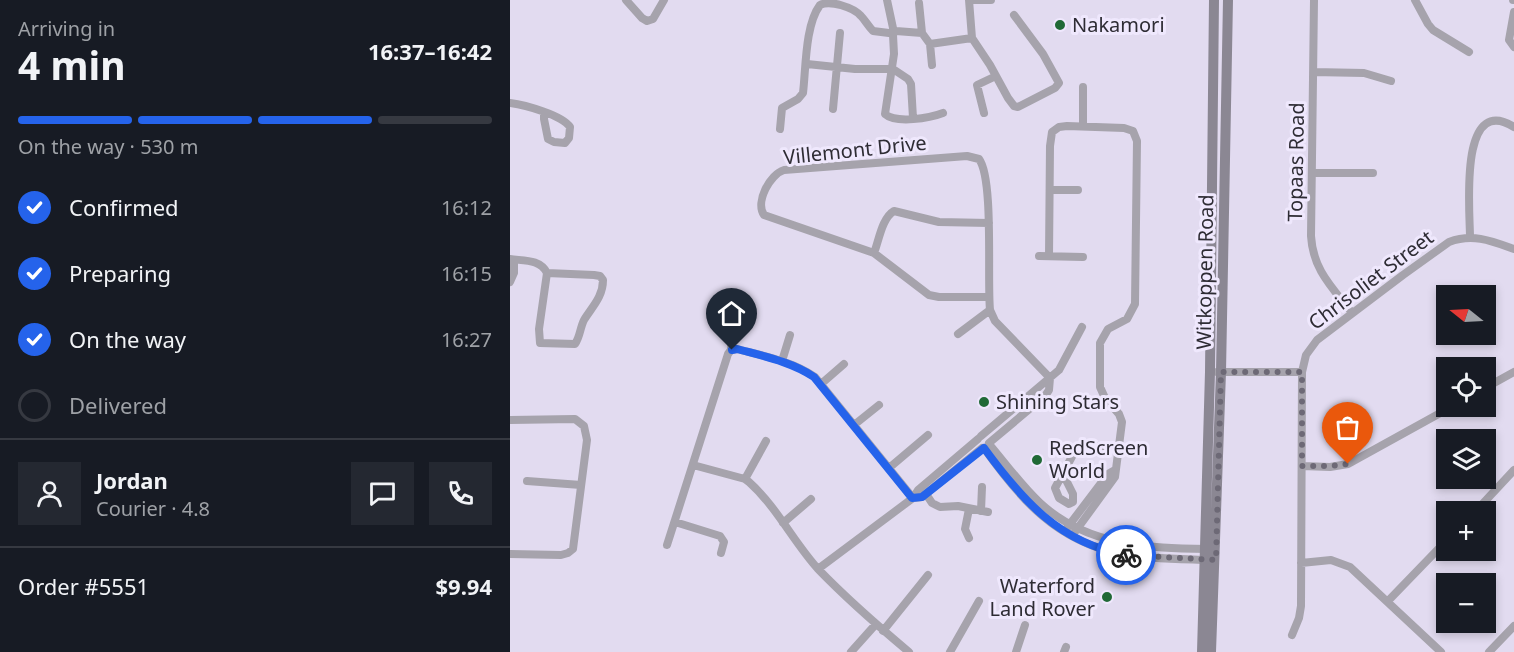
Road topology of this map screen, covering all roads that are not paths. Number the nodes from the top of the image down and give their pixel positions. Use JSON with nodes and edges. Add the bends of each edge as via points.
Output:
{"nodes":[{"id":1,"x":626,"y":0,"type":"edge"},
{"id":2,"x":664,"y":0,"type":"edge"},
{"id":3,"x":885,"y":0,"type":"edge"},
{"id":4,"x":971,"y":0,"type":"edge"},
{"id":5,"x":991,"y":0,"type":"edge"},
{"id":6,"x":1214,"y":0,"type":"edge"},
{"id":7,"x":1228,"y":0,"type":"edge"},
{"id":8,"x":1314,"y":0,"type":"edge"},
{"id":9,"x":1415,"y":0,"type":"edge"},
{"id":10,"x":919,"y":3,"type":"dead end"},
{"id":11,"x":1514,"y":12,"type":"edge"},
{"id":12,"x":1014,"y":15,"type":"dead end"},
{"id":13,"x":893,"y":32,"type":"junction"},
{"id":14,"x":840,"y":33,"type":"dead end"},
{"id":15,"x":922,"y":33,"type":"junction"},
{"id":16,"x":972,"y":38,"type":"junction"},
{"id":17,"x":930,"y":44,"type":"junction"},
{"id":18,"x":1514,"y":47,"type":"edge"},
{"id":19,"x":1469,"y":52,"type":"dead end"},
{"id":20,"x":807,"y":64,"type":"junction"},
{"id":21,"x":932,"y":65,"type":"dead end"},
{"id":22,"x":838,"y":67,"type":"junction"},
{"id":23,"x":893,"y":69,"type":"junction"},
{"id":24,"x":1313,"y":72,"type":"junction"},
{"id":25,"x":996,"y":76,"type":"junction"},
{"id":26,"x":1391,"y":81,"type":"dead end"},
{"id":27,"x":1083,"y":87,"type":"dead end"},
{"id":28,"x":510,"y":103,"type":"edge"},
{"id":29,"x":833,"y":109,"type":"dead end"},
{"id":30,"x":544,"y":113,"type":"dead end"},
{"id":31,"x":943,"y":113,"type":"dead end"},
{"id":32,"x":984,"y":113,"type":"dead end"},
{"id":33,"x":913,"y":118,"type":"junction"},
{"id":34,"x":1083,"y":126,"type":"junction"},
{"id":35,"x":1514,"y":127,"type":"edge"},
{"id":36,"x":780,"y":129,"type":"dead end"},
{"id":37,"x":1312,"y":173,"type":"junction"},
{"id":38,"x":1373,"y":173,"type":"dead end"},
{"id":39,"x":1050,"y":190,"type":"junction"},
{"id":40,"x":1078,"y":190,"type":"dead end"},
{"id":41,"x":988,"y":223,"type":"junction"},
{"id":42,"x":1470,"y":237,"type":"junction"},
{"id":43,"x":1514,"y":249,"type":"edge"},
{"id":44,"x":874,"y":253,"type":"junction"},
{"id":45,"x":1039,"y":256,"type":"dead end"},
{"id":46,"x":1049,"y":256,"type":"junction"},
{"id":47,"x":1083,"y":257,"type":"dead end"},
{"id":48,"x":512,"y":260,"type":"edge"},
{"id":49,"x":547,"y":273,"type":"junction"},
{"id":50,"x":510,"y":282,"type":"edge"},
{"id":51,"x":988,"y":297,"type":"junction"},
{"id":52,"x":742,"y":306,"type":"dead end"},
{"id":53,"x":990,"y":310,"type":"junction"},
{"id":54,"x":1352,"y":313,"type":"junction"},
{"id":55,"x":1082,"y":327,"type":"dead end"},
{"id":56,"x":958,"y":334,"type":"dead end"},
{"id":57,"x":790,"y":335,"type":"dead end"},
{"id":58,"x":732,"y":350,"type":"junction"},
{"id":59,"x":782,"y":361,"type":"junction"},
{"id":60,"x":844,"y":363,"type":"dead end"},
{"id":61,"x":1216,"y":372,"type":"junction"},
{"id":62,"x":1302,"y":372,"type":"junction"},
{"id":63,"x":1514,"y":372,"type":"edge"},
{"id":64,"x":1050,"y":378,"type":"junction"},
{"id":65,"x":1496,"y":382,"type":"edge"},
{"id":66,"x":821,"y":384,"type":"junction"},
{"id":67,"x":879,"y":405,"type":"dead end"},
{"id":68,"x":1009,"y":413,"type":"junction"},
{"id":69,"x":1436,"y":415,"type":"edge"},
{"id":70,"x":510,"y":420,"type":"edge"},
{"id":71,"x":1016,"y":421,"type":"junction"},
{"id":72,"x":854,"y":425,"type":"junction"},
{"id":73,"x":928,"y":435,"type":"dead end"},
{"id":74,"x":980,"y":438,"type":"junction"},
{"id":75,"x":766,"y":441,"type":"dead end"},
{"id":76,"x":986,"y":446,"type":"junction"},
{"id":77,"x":1120,"y":446,"type":"junction"},
{"id":78,"x":693,"y":465,"type":"junction"},
{"id":79,"x":946,"y":466,"type":"junction"},
{"id":80,"x":1302,"y":466,"type":"junction"},
{"id":81,"x":889,"y":468,"type":"junction"},
{"id":82,"x":1514,"y":470,"type":"edge"},
{"id":83,"x":952,"y":473,"type":"junction"},
{"id":84,"x":1064,"y":474,"type":"dead end"},
{"id":85,"x":745,"y":479,"type":"junction"},
{"id":86,"x":527,"y":481,"type":"dead end"},
{"id":87,"x":581,"y":485,"type":"junction"},
{"id":88,"x":1017,"y":485,"type":"junction"},
{"id":89,"x":982,"y":487,"type":"dead end"},
{"id":90,"x":926,"y":494,"type":"junction"},
{"id":91,"x":912,"y":498,"type":"junction"},
{"id":92,"x":811,"y":499,"type":"dead end"},
{"id":93,"x":1484,"y":501,"type":"edge"},
{"id":94,"x":969,"y":509,"type":"junction"},
{"id":95,"x":675,"y":522,"type":"junction"},
{"id":96,"x":783,"y":523,"type":"junction"},
{"id":97,"x":1074,"y":526,"type":"junction"},
{"id":98,"x":1068,"y":534,"type":"junction"},
{"id":99,"x":969,"y":538,"type":"dead end"},
{"id":100,"x":667,"y":545,"type":"dead end"},
{"id":101,"x":1436,"y":552,"type":"edge"},
{"id":102,"x":721,"y":554,"type":"dead end"},
{"id":103,"x":1211,"y":554,"type":"junction"},
{"id":104,"x":510,"y":555,"type":"edge"},
{"id":105,"x":1301,"y":563,"type":"junction"},
{"id":106,"x":818,"y":569,"type":"junction"},
{"id":107,"x":928,"y":575,"type":"dead end"},
{"id":108,"x":980,"y":601,"type":"dead end"},
{"id":109,"x":1388,"y":602,"type":"junction"},
{"id":110,"x":876,"y":624,"type":"junction"},
{"id":111,"x":1025,"y":625,"type":"dead end"},
{"id":112,"x":1514,"y":626,"type":"edge"},
{"id":113,"x":883,"y":631,"type":"junction"},
{"id":114,"x":1292,"y":634,"type":"dead end"},
{"id":115,"x":851,"y":652,"type":"edge"},
{"id":116,"x":909,"y":652,"type":"edge"},
{"id":117,"x":950,"y":652,"type":"edge"},
{"id":118,"x":1016,"y":652,"type":"edge"},
{"id":119,"x":1202,"y":652,"type":"edge"},
{"id":120,"x":1211,"y":652,"type":"edge"},
{"id":121,"x":1441,"y":652,"type":"edge"},
{"id":122,"x":1489,"y":652,"type":"edge"}],
"edges":[{"from":1,"to":2,"type":"street","via":[[647,21],[653,19]]},
{"from":3,"to":13,"type":"street"},
{"from":4,"to":5,"type":"street"},
{"from":4,"to":16,"type":"street"},
{"from":6,"to":61,"type":"main road","name":"Witkoppen Road"},
{"from":7,"to":61,"type":"main road","name":"Witkoppen Road"},
{"from":8,"to":24,"type":"street","name":"Topaas Road"},
{"from":9,"to":19,"type":"street","via":[[1433,30]]},
{"from":10,"to":15,"type":"street"},
{"from":11,"to":18,"type":"street","via":[[1509,40]]},
{"from":12,"to":25,"type":"street","via":[[1059,82],[1055,88],[1018,107],[1011,103]]},
{"from":13,"to":15,"type":"street"},
{"from":13,"to":20,"type":"street","via":[[871,30],[852,10],[822,3],[809,31]]},
{"from":13,"to":23,"type":"street"},
{"from":14,"to":22,"type":"street"},
{"from":15,"to":17,"type":"street"},
{"from":16,"to":17,"type":"street"},
{"from":16,"to":25,"type":"street"},
{"from":17,"to":21,"type":"street"},
{"from":20,"to":22,"type":"street"},
{"from":20,"to":36,"type":"street","via":[[803,93],[782,108]]},
{"from":22,"to":23,"type":"street"},
{"from":22,"to":29,"type":"street"},
{"from":23,"to":33,"type":"street","via":[[910,81]]},
{"from":23,"to":33,"type":"street","via":[[885,114],[895,119]]},
{"from":24,"to":26,"type":"street","via":[[1365,73]]},
{"from":24,"to":37,"type":"street","name":"Topaas Road"},
{"from":25,"to":32,"type":"street","via":[[977,85]]},
{"from":27,"to":34,"type":"street"},
{"from":28,"to":30,"type":"street"},
{"from":31,"to":33,"type":"street"},
{"from":34,"to":39,"type":"street","via":[[1061,127],[1051,134]]},
{"from":34,"to":77,"type":"street","via":[[1130,129],[1137,141],[1135,304],[1127,319],[1105,332],[1100,348],[1100,387],[1122,422]]},
{"from":35,"to":42,"type":"street","via":[[1501,121],[1491,122],[1475,141],[1470,160]]},
{"from":37,"to":38,"type":"street"},
{"from":37,"to":54,"type":"street","name":"Topaas Road","via":[[1314,259]]},
{"from":39,"to":40,"type":"street"},
{"from":39,"to":46,"type":"street"},
{"from":41,"to":44,"type":"street","via":[[939,222],[892,212]]},
{"from":41,"to":44,"type":"street","name":"Villemont Drive","via":[[984,170],[976,157],[780,171],[773,177],[761,203],[764,214]]},
{"from":41,"to":51,"type":"street"},
{"from":42,"to":43,"type":"street"},
{"from":42,"to":54,"type":"street","name":"Chrisoliet Street","via":[[1443,246]]},
{"from":44,"to":51,"type":"street","name":"Villemont Drive","via":[[929,295]]},
{"from":45,"to":46,"type":"street"},
{"from":46,"to":47,"type":"street"},
{"from":48,"to":49,"type":"street","via":[[539,264]]},
{"from":48,"to":50,"type":"street","via":[[514,273]]},
{"from":49,"to":49,"type":"street","via":[[594,275],[603,280],[599,297],[575,344],[539,341]]},
{"from":51,"to":53,"type":"street"},
{"from":52,"to":58,"type":"street","via":[[732,336]]},
{"from":53,"to":56,"type":"street"},
{"from":53,"to":64,"type":"street","via":[[995,321]]},
{"from":54,"to":62,"type":"street","name":"Chrisoliet Street","via":[[1309,348]]},
{"from":55,"to":64,"type":"street","via":[[1059,370]]},
{"from":57,"to":59,"type":"street"},
{"from":58,"to":59,"type":"street"},
{"from":58,"to":78,"type":"street"},
{"from":59,"to":66,"type":"street","via":[[805,370]]},
{"from":60,"to":66,"type":"street"},
{"from":61,"to":62,"type":"street"},
{"from":61,"to":103,"type":"main road","name":"Witkoppen Road"},
{"from":62,"to":80,"type":"street","name":"Chrisoliet Street"},
{"from":63,"to":65,"type":"street"},
{"from":64,"to":68,"type":"street"},
{"from":64,"to":71,"type":"street","via":[[1049,390]]},
{"from":66,"to":72,"type":"street"},
{"from":67,"to":72,"type":"street"},
{"from":68,"to":71,"type":"street"},
{"from":68,"to":74,"type":"street"},
{"from":69,"to":80,"type":"street","via":[[1348,464]]},
{"from":70,"to":87,"type":"street","via":[[568,418],[581,422],[587,440]]},
{"from":71,"to":76,"type":"street"},
{"from":72,"to":81,"type":"street"},
{"from":73,"to":81,"type":"street"},
{"from":74,"to":76,"type":"street","via":[[978,444]]},
{"from":74,"to":79,"type":"street"},
{"from":75,"to":85,"type":"street"},
{"from":76,"to":83,"type":"street"},
{"from":76,"to":88,"type":"street"},
{"from":77,"to":84,"type":"street","via":[[1079,448]]},
{"from":77,"to":97,"type":"street","via":[[1115,477]]},
{"from":78,"to":85,"type":"street"},
{"from":78,"to":95,"type":"street"},
{"from":79,"to":83,"type":"street"},
{"from":79,"to":91,"type":"street"},
{"from":80,"to":105,"type":"street","name":"Chrisoliet Street"},
{"from":81,"to":91,"type":"street"},
{"from":82,"to":93,"type":"street"},
{"from":83,"to":90,"type":"street"},
{"from":85,"to":96,"type":"street"},
{"from":86,"to":87,"type":"street"},
{"from":87,"to":104,"type":"street","via":[[575,543],[570,552]]},
{"from":88,"to":97,"type":"street"},
{"from":88,"to":98,"type":"street","via":[[1036,512]]},
{"from":89,"to":94,"type":"street","via":[[984,511]]},
{"from":90,"to":91,"type":"street"},
{"from":90,"to":94,"type":"street","via":[[938,506]]},
{"from":91,"to":106,"type":"street"},
{"from":92,"to":96,"type":"street"},
{"from":94,"to":99,"type":"street","via":[[965,529]]},
{"from":95,"to":100,"type":"street"},
{"from":95,"to":102,"type":"street","via":[[720,536],[724,542]]},
{"from":96,"to":106,"type":"street"},
{"from":97,"to":98,"type":"street"},
{"from":97,"to":103,"type":"street","via":[[1101,539],[1127,545]]},
{"from":98,"to":103,"type":"street","via":[[1122,554]]},
{"from":101,"to":109,"type":"street"},
{"from":103,"to":119,"type":"main road","name":"Witkoppen Road"},
{"from":103,"to":120,"type":"main road","name":"Witkoppen Road"},
{"from":105,"to":109,"type":"street","via":[[1331,560],[1347,564]]},
{"from":105,"to":114,"type":"street","name":"Chrisoliet Street","via":[[1301,611]]},
{"from":106,"to":110,"type":"street"},
{"from":107,"to":113,"type":"street"},
{"from":108,"to":117,"type":"street"},
{"from":109,"to":121,"type":"street"},
{"from":110,"to":113,"type":"street"},
{"from":110,"to":115,"type":"street"},
{"from":111,"to":118,"type":"street"},
{"from":112,"to":122,"type":"street"},
{"from":113,"to":116,"type":"street"}]}
